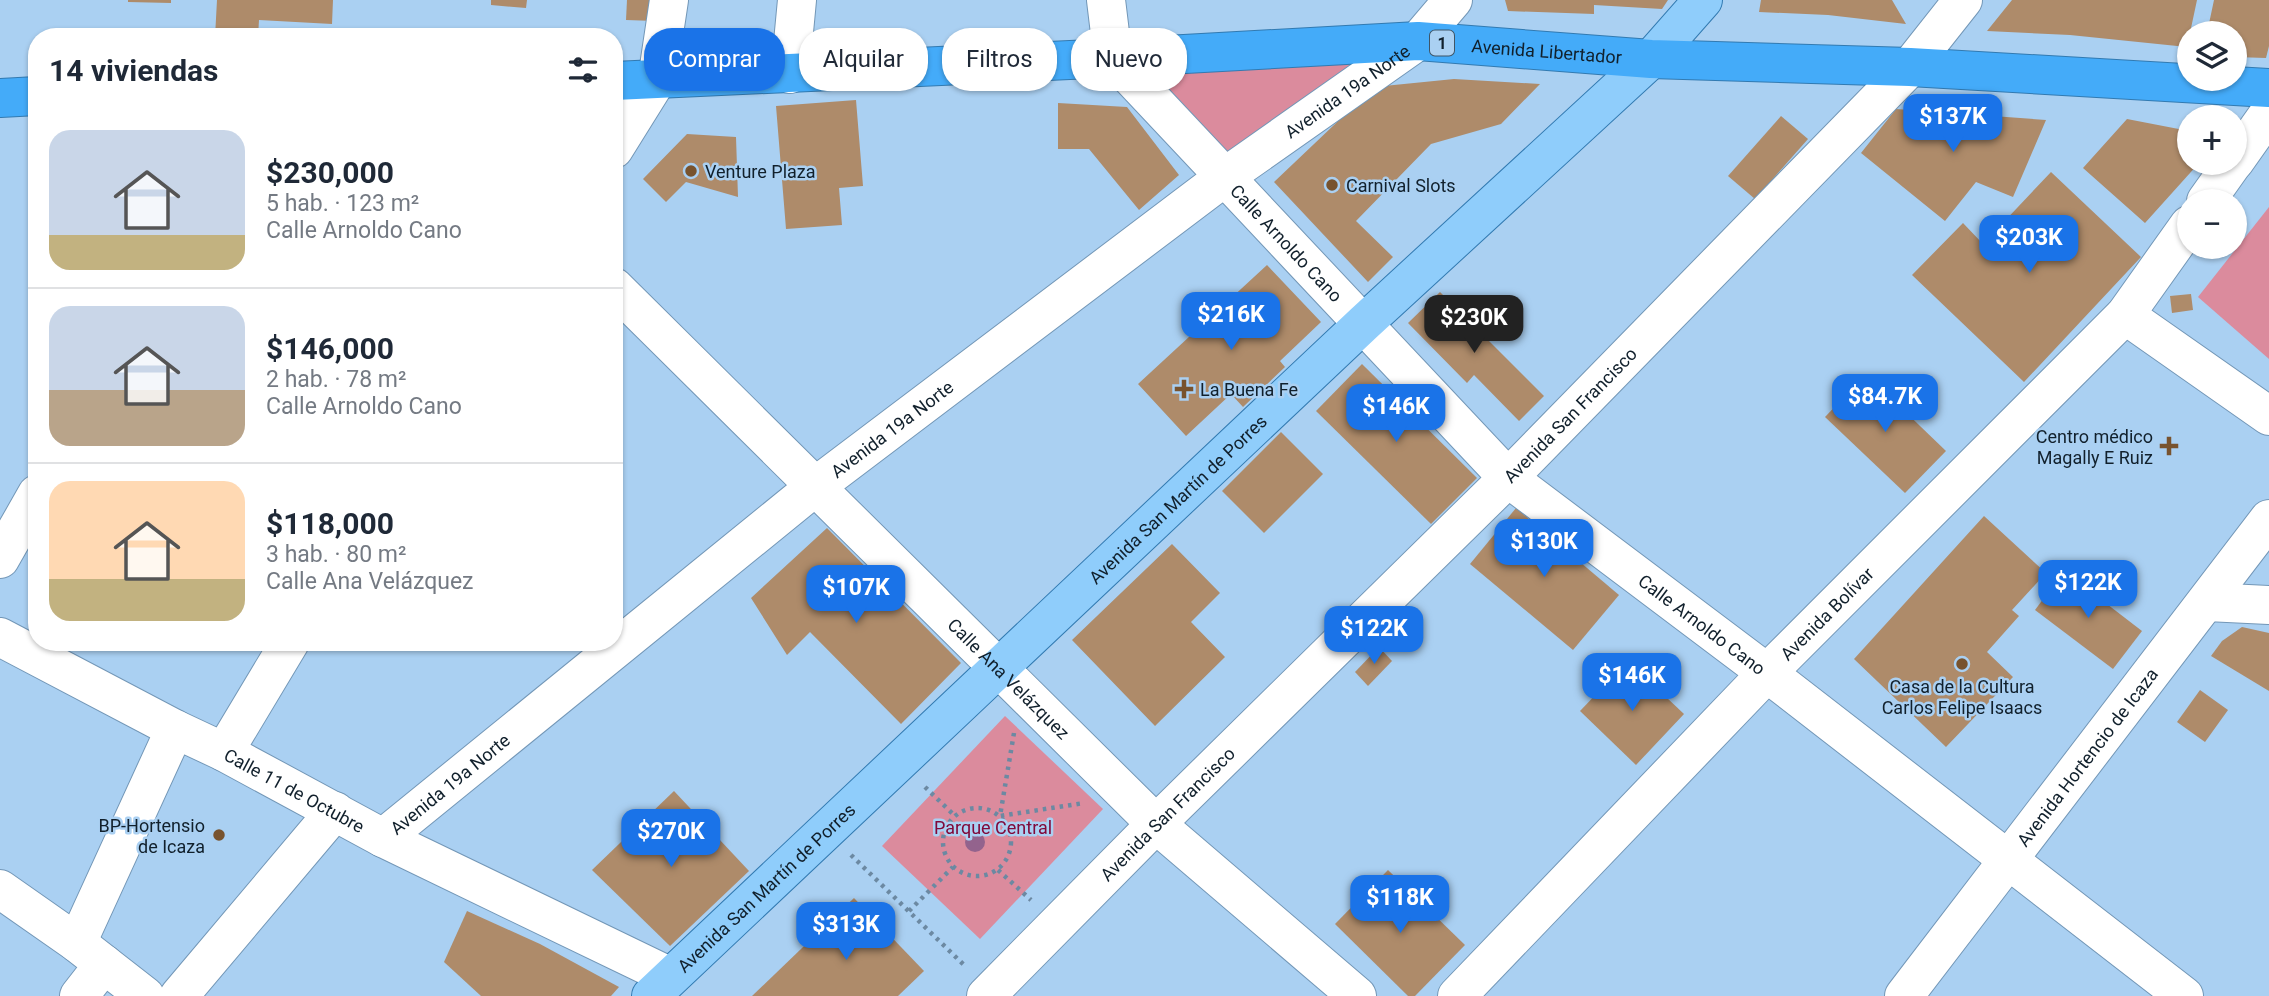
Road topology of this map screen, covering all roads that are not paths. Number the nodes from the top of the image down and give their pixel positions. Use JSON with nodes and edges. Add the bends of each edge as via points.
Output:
{"nodes":[{"id":1,"x":669,"y":0,"type":"edge"},
{"id":2,"x":797,"y":0,"type":"edge"},
{"id":3,"x":1106,"y":0,"type":"edge"},
{"id":4,"x":1453,"y":0,"type":"edge"},
{"id":5,"x":1703,"y":0,"type":"edge"},
{"id":6,"x":1963,"y":0,"type":"edge"},
{"id":7,"x":665,"y":28,"type":"edge"},
{"id":8,"x":1109,"y":28,"type":"edge"},
{"id":9,"x":1418,"y":41,"type":"junction"},
{"id":10,"x":1187,"y":54,"type":"edge"},
{"id":11,"x":1651,"y":58,"type":"junction"},
{"id":12,"x":1071,"y":60,"type":"edge"},
{"id":13,"x":1910,"y":67,"type":"junction"},
{"id":14,"x":785,"y":74,"type":"edge"},
{"id":15,"x":790,"y":74,"type":"junction"},
{"id":16,"x":644,"y":80,"type":"edge"},
{"id":17,"x":623,"y":81,"type":"edge"},
{"id":18,"x":2269,"y":88,"type":"edge"},
{"id":19,"x":650,"y":91,"type":"edge"},
{"id":20,"x":1145,"y":91,"type":"edge"},
{"id":21,"x":28,"y":96,"type":"edge"},
{"id":22,"x":0,"y":98,"type":"edge"},
{"id":23,"x":2269,"y":113,"type":"edge"},
{"id":24,"x":623,"y":135,"type":"edge"},
{"id":25,"x":2247,"y":144,"type":"edge"},
{"id":26,"x":1226,"y":176,"type":"junction"},
{"id":27,"x":2177,"y":242,"type":"edge"},
{"id":28,"x":623,"y":296,"type":"edge"},
{"id":29,"x":2125,"y":315,"type":"junction"},
{"id":30,"x":1364,"y":323,"type":"junction"},
{"id":31,"x":2269,"y":416,"type":"edge"},
{"id":32,"x":1508,"y":478,"type":"junction"},
{"id":33,"x":816,"y":486,"type":"junction"},
{"id":34,"x":28,"y":510,"type":"edge"},
{"id":35,"x":2269,"y":519,"type":"edge"},
{"id":36,"x":0,"y":559,"type":"edge"},
{"id":37,"x":2207,"y":603,"type":"junction"},
{"id":38,"x":2269,"y":605,"type":"edge"},
{"id":39,"x":0,"y":637,"type":"edge"},
{"id":40,"x":623,"y":643,"type":"edge"},
{"id":41,"x":285,"y":651,"type":"edge"},
{"id":42,"x":613,"y":651,"type":"edge"},
{"id":43,"x":998,"y":669,"type":"junction"},
{"id":44,"x":1767,"y":673,"type":"junction"},
{"id":45,"x":175,"y":729,"type":"junction"},
{"id":46,"x":224,"y":752,"type":"junction"},
{"id":47,"x":335,"y":811,"type":"junction"},
{"id":48,"x":1156,"y":824,"type":"junction"},
{"id":49,"x":383,"y":838,"type":"junction"},
{"id":50,"x":2008,"y":861,"type":"junction"},
{"id":51,"x":0,"y":889,"type":"edge"},
{"id":52,"x":90,"y":953,"type":"junction"},
{"id":53,"x":660,"y":986,"type":"edge"},
{"id":54,"x":989,"y":993,"type":"edge"},
{"id":55,"x":79,"y":996,"type":"edge"},
{"id":56,"x":145,"y":996,"type":"edge"},
{"id":57,"x":179,"y":996,"type":"edge"},
{"id":58,"x":1357,"y":996,"type":"edge"},
{"id":59,"x":1457,"y":996,"type":"edge"},
{"id":60,"x":1904,"y":996,"type":"edge"},
{"id":61,"x":2184,"y":996,"type":"edge"}],
"edges":[{"from":1,"to":7,"type":"street"},
{"from":2,"to":15,"type":"street"},
{"from":3,"to":8,"type":"street"},
{"from":4,"to":9,"type":"street","name":"Avenida 19a Norte"},
{"from":5,"to":11,"type":"main road","name":"Avenida San Martín de Porres"},
{"from":6,"to":13,"type":"street","name":"Avenida San Francisco"},
{"from":9,"to":10,"type":"highway","name":"Avenida Libertador","number":"1"},
{"from":9,"to":11,"type":"highway","name":"Avenida Libertador","number":"1"},
{"from":9,"to":26,"type":"street","name":"Avenida 19a Norte"},
{"from":11,"to":13,"type":"highway","name":"Avenida Libertador","number":"1"},
{"from":11,"to":30,"type":"main road","name":"Avenida San Martín de Porres"},
{"from":12,"to":15,"type":"highway","name":"Avenida Libertador","number":"1"},
{"from":13,"to":18,"type":"highway","name":"Avenida Libertador","number":"1"},
{"from":13,"to":32,"type":"street","name":"Avenida San Francisco"},
{"from":14,"to":15,"type":"highway","name":"Avenida Libertador","number":"1"},
{"from":16,"to":17,"type":"highway","name":"Avenida Libertador","number":"1"},
{"from":19,"to":24,"type":"street"},
{"from":20,"to":26,"type":"street","name":"Calle Arnoldo Cano"},
{"from":21,"to":22,"type":"highway"},
{"from":23,"to":25,"type":"street"},
{"from":26,"to":30,"type":"street","name":"Calle Arnoldo Cano"},
{"from":26,"to":33,"type":"street","name":"Avenida 19a Norte"},
{"from":27,"to":29,"type":"street","name":"Avenida Bolívar"},
{"from":28,"to":33,"type":"street","name":"Calle Ana Velázquez"},
{"from":29,"to":31,"type":"street"},
{"from":29,"to":44,"type":"street","name":"Avenida Bolívar"},
{"from":30,"to":32,"type":"street","name":"Calle Arnoldo Cano"},
{"from":30,"to":43,"type":"main road","name":"Avenida San Martín de Porres"},
{"from":32,"to":44,"type":"street","name":"Calle Arnoldo Cano"},
{"from":32,"to":48,"type":"street","name":"Avenida San Francisco"},
{"from":33,"to":40,"type":"street","name":"Avenida 19a Norte"},
{"from":33,"to":43,"type":"street","name":"Calle Ana Velázquez"},
{"from":34,"to":36,"type":"street"},
{"from":35,"to":37,"type":"street","name":"Avenida Hortencio de Icaza"},
{"from":37,"to":38,"type":"street"},
{"from":37,"to":50,"type":"street","name":"Avenida Hortencio de Icaza"},
{"from":39,"to":45,"type":"street","name":"Calle 11 de Octubre"},
{"from":41,"to":46,"type":"street"},
{"from":42,"to":49,"type":"street","name":"Avenida 19a Norte"},
{"from":43,"to":48,"type":"street","name":"Calle Ana Velázquez"},
{"from":43,"to":53,"type":"main road","name":"Avenida San Martín de Porres"},
{"from":44,"to":50,"type":"street","name":"Calle Arnoldo Cano"},
{"from":44,"to":59,"type":"street","name":"Avenida Bolívar"},
{"from":45,"to":46,"type":"street","name":"Calle 11 de Octubre"},
{"from":45,"to":52,"type":"street"},
{"from":46,"to":47,"type":"street","name":"Calle 11 de Octubre"},
{"from":47,"to":49,"type":"street","name":"Calle 11 de Octubre"},
{"from":47,"to":57,"type":"street"},
{"from":48,"to":54,"type":"street","name":"Avenida San Francisco"},
{"from":48,"to":58,"type":"street","name":"Calle Ana Velázquez"},
{"from":49,"to":53,"type":"street","name":"Calle 11 de Octubre"},
{"from":50,"to":60,"type":"street","name":"Avenida Hortencio de Icaza"},
{"from":50,"to":61,"type":"street","name":"Calle Arnoldo Cano"},
{"from":51,"to":52,"type":"street"},
{"from":52,"to":55,"type":"street"},
{"from":52,"to":56,"type":"street"}]}
